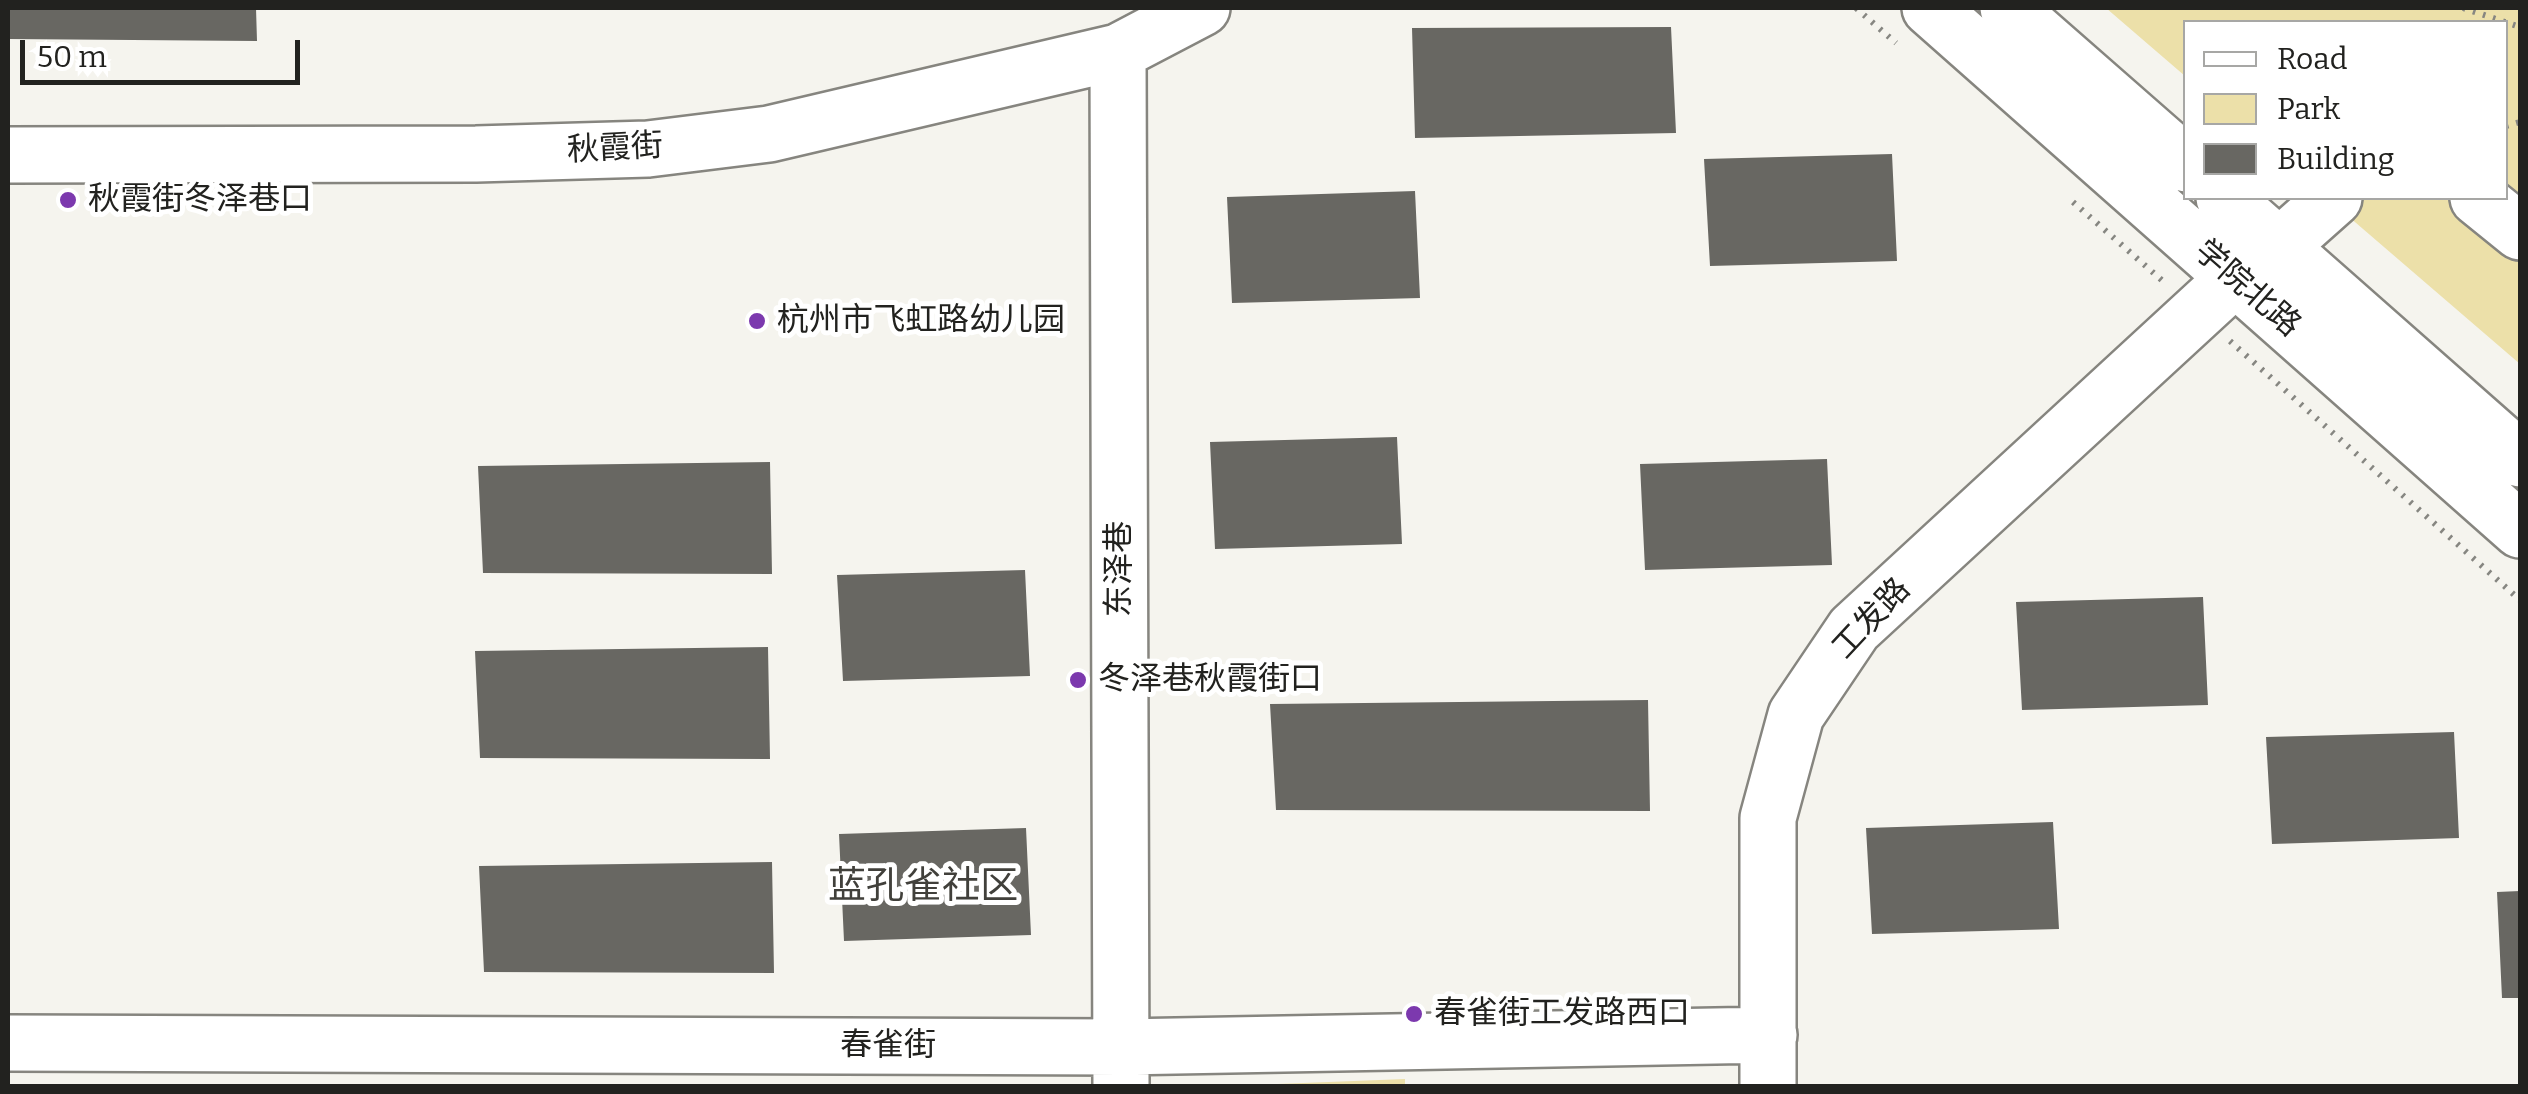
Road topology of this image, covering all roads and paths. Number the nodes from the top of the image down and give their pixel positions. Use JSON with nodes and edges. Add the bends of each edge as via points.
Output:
{"nodes":[{"id":1,"x":1202,"y":8,"type":"edge"},
{"id":2,"x":1930,"y":8,"type":"edge"},
{"id":3,"x":2008,"y":8,"type":"edge"},
{"id":4,"x":2463,"y":8,"type":"edge"},
{"id":5,"x":2499,"y":20,"type":"edge"},
{"id":6,"x":1118,"y":52,"type":"junction"},
{"id":7,"x":8,"y":154,"type":"edge"},
{"id":8,"x":2183,"y":161,"type":"edge"},
{"id":9,"x":2226,"y":200,"type":"edge"},
{"id":10,"x":2332,"y":200,"type":"edge"},
{"id":11,"x":2480,"y":200,"type":"edge"},
{"id":12,"x":2520,"y":232,"type":"edge"},
{"id":13,"x":2280,"y":246,"type":"junction"},
{"id":14,"x":2235,"y":278,"type":"junction"},
{"id":15,"x":2520,"y":459,"type":"edge"},
{"id":16,"x":2520,"y":530,"type":"edge"},
{"id":17,"x":8,"y":1043,"type":"edge"},
{"id":18,"x":1768,"y":1061,"type":"edge"},
{"id":19,"x":1122,"y":1067,"type":"edge"}],
"edges":[{"from":1,"to":6,"type":"street","name":"秋霞街"},
{"from":2,"to":14,"type":"street","name":"学院北路"},
{"from":3,"to":8,"type":"street"},
{"from":4,"to":5,"type":"path"},
{"from":6,"to":7,"type":"street","name":"秋霞街","via":[[769,134],[648,150]]},
{"from":6,"to":19,"type":"street","name":"东泽巷"},
{"from":9,"to":13,"type":"street","name":"学院北路"},
{"from":10,"to":13,"type":"street"},
{"from":11,"to":12,"type":"street"},
{"from":13,"to":15,"type":"street","name":"学院北路"},
{"from":14,"to":16,"type":"street","name":"学院北路"},
{"from":14,"to":18,"type":"street","name":"工发路","via":[[1854,629],[1796,715],[1768,818]]},
{"from":17,"to":19,"type":"street","name":"春雀街"},
{"from":18,"to":19,"type":"street","name":"春雀街"}]}
